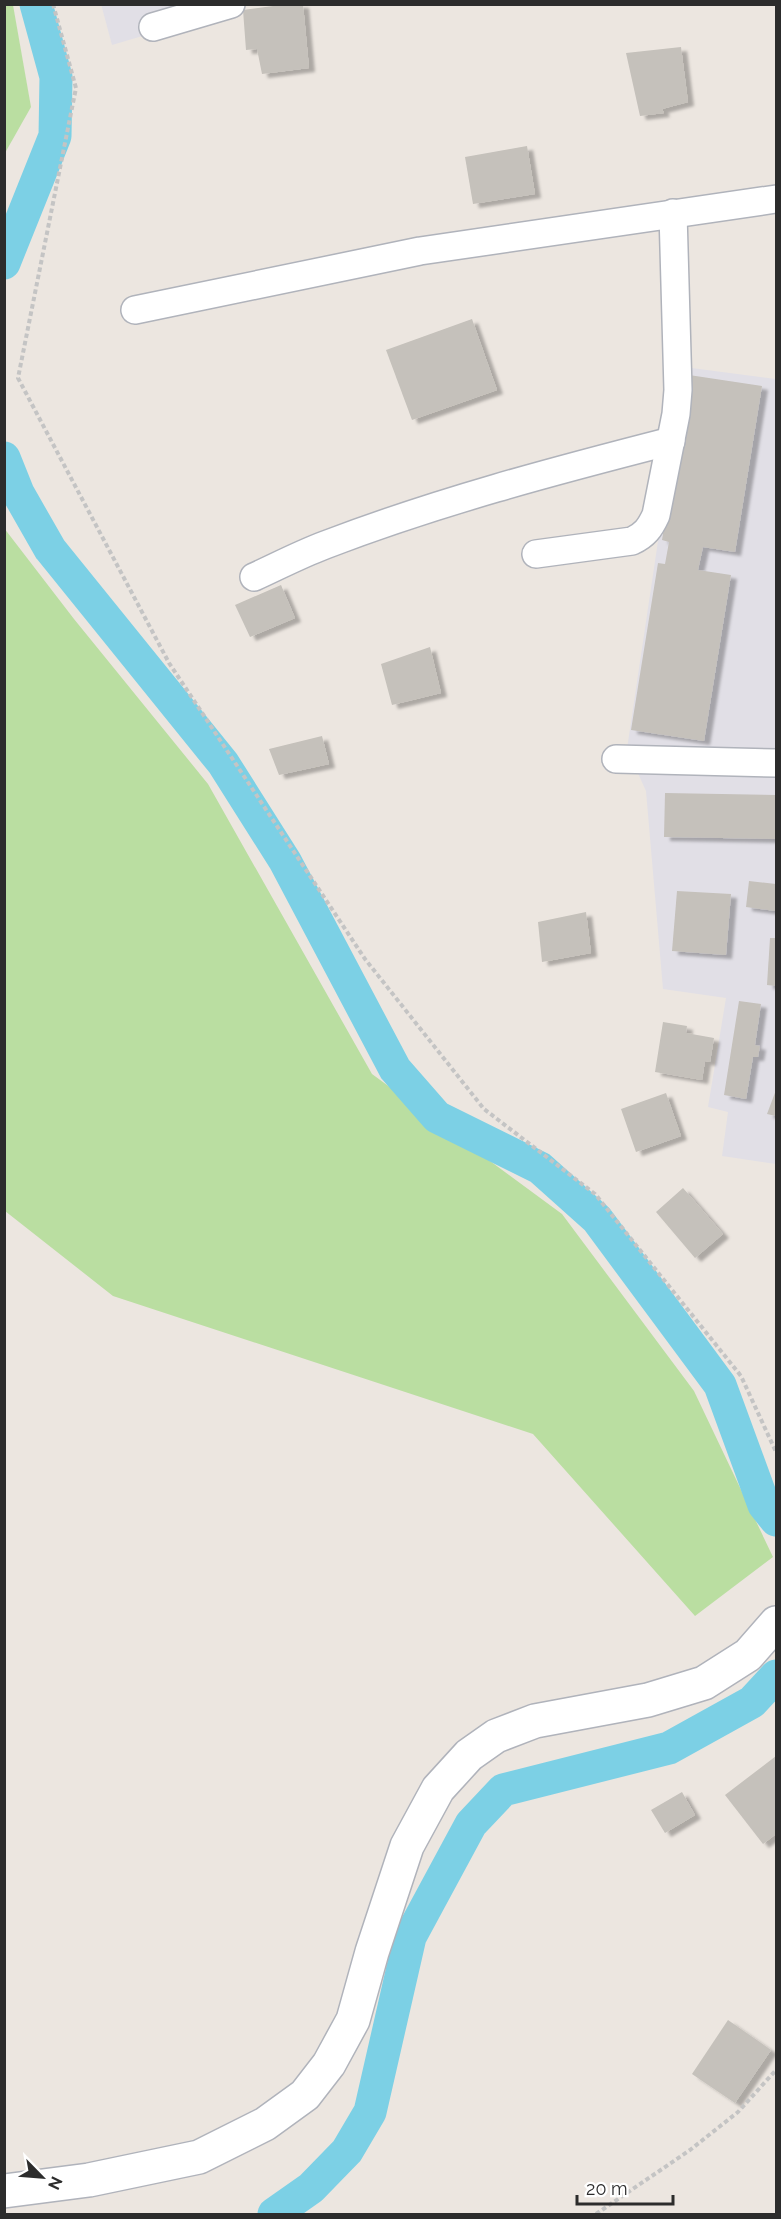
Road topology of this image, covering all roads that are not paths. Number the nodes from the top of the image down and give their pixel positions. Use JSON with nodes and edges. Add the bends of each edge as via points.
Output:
{"nodes":[{"id":1,"x":231,"y":4,"type":"edge"},
{"id":2,"x":153,"y":27,"type":"dead end"},
{"id":3,"x":777,"y":199,"type":"edge"},
{"id":4,"x":674,"y":213,"type":"junction"},
{"id":5,"x":135,"y":310,"type":"dead end"},
{"id":6,"x":670,"y":441,"type":"junction"},
{"id":7,"x":536,"y":554,"type":"dead end"},
{"id":8,"x":254,"y":577,"type":"dead end"},
{"id":9,"x":616,"y":759,"type":"dead end"},
{"id":10,"x":777,"y":763,"type":"edge"},
{"id":11,"x":777,"y":1623,"type":"edge"},
{"id":12,"x":4,"y":2191,"type":"edge"}],
"edges":[{"from":1,"to":2,"type":"street"},
{"from":3,"to":4,"type":"street"},
{"from":4,"to":5,"type":"street","via":[[420,251]]},
{"from":4,"to":6,"type":"street","via":[[678,380]]},
{"from":6,"to":7,"type":"street","via":[[656,515],[641,536],[632,541]]},
{"from":6,"to":8,"type":"street","via":[[436,507],[324,545]]},
{"from":9,"to":10,"type":"street"},
{"from":11,"to":12,"type":"main road","via":[[748,1655],[704,1683],[648,1701],[535,1721],[496,1736],[470,1755],[438,1790],[407,1846],[353,2020],[329,2064],[305,2096],[265,2124],[200,2157],[89,2180]]}]}
